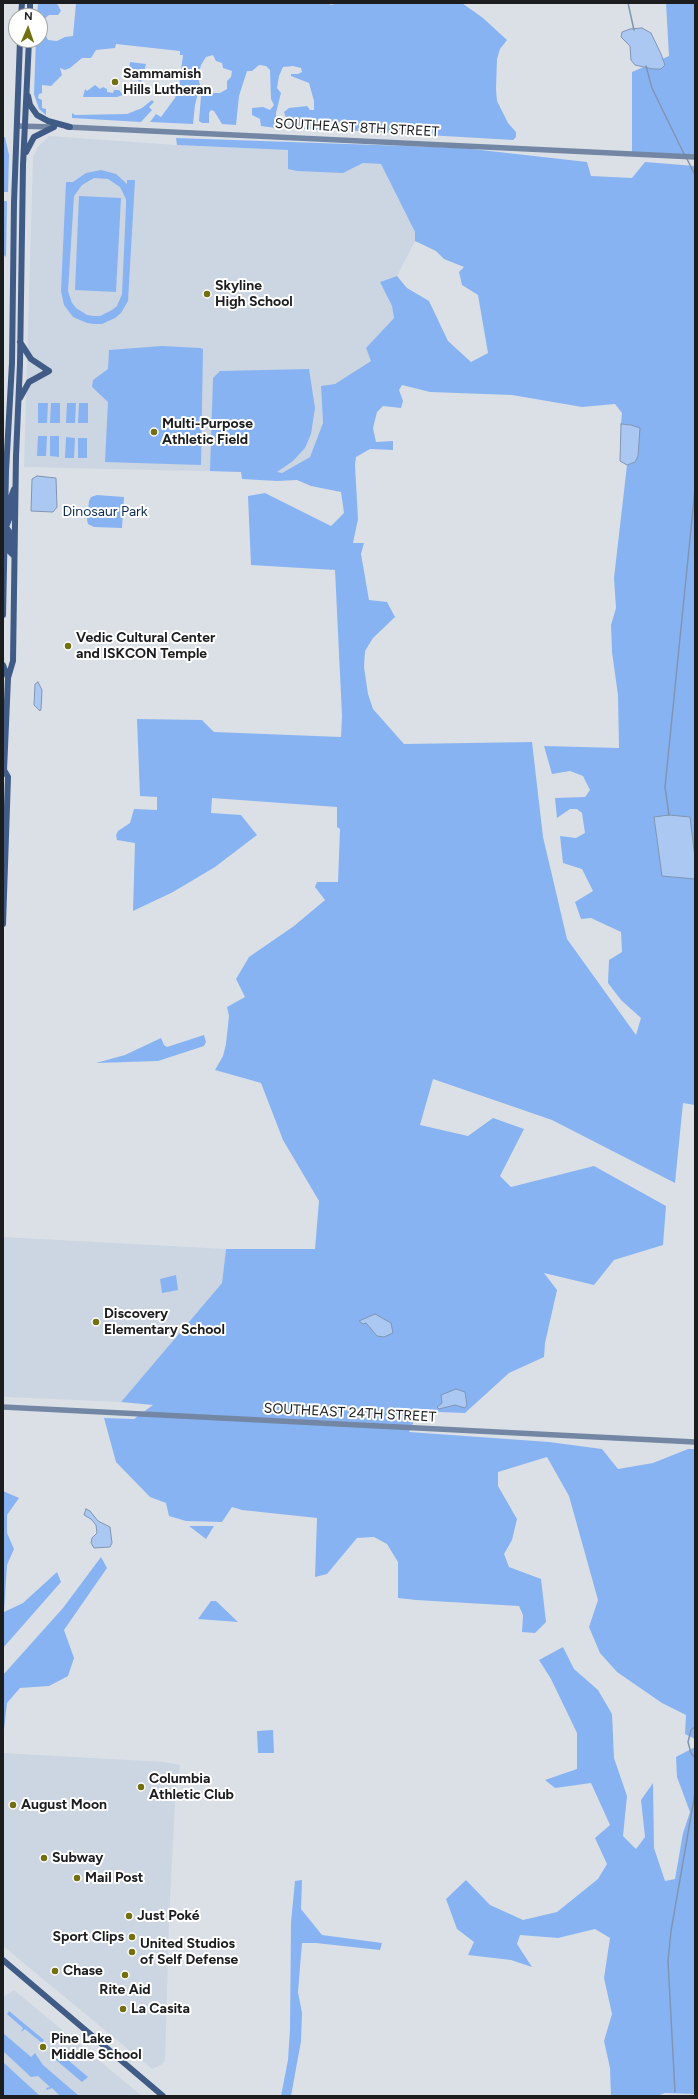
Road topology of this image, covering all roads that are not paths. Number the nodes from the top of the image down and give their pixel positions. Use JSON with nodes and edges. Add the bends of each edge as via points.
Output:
{"nodes":[{"id":1,"x":20,"y":48,"type":"edge"},
{"id":2,"x":28,"y":48,"type":"edge"},
{"id":3,"x":26,"y":89,"type":"junction"},
{"id":4,"x":17,"y":126,"type":"junction"},
{"id":5,"x":25,"y":126,"type":"junction"},
{"id":6,"x":54,"y":127,"type":"junction"},
{"id":7,"x":70,"y":127,"type":"junction"},
{"id":8,"x":695,"y":157,"type":"edge"},
{"id":9,"x":23,"y":165,"type":"junction"},
{"id":10,"x":20,"y":342,"type":"junction"},
{"id":11,"x":18,"y":404,"type":"junction"},
{"id":12,"x":15,"y":486,"type":"junction"},
{"id":13,"x":6,"y":527,"type":"junction"},
{"id":14,"x":14,"y":556,"type":"junction"},
{"id":15,"x":3,"y":615,"type":"edge"},
{"id":16,"x":3,"y":665,"type":"edge"},
{"id":17,"x":8,"y":678,"type":"junction"},
{"id":18,"x":3,"y":770,"type":"edge"},
{"id":19,"x":3,"y":924,"type":"edge"},
{"id":20,"x":3,"y":1407,"type":"edge"},
{"id":21,"x":695,"y":1442,"type":"edge"},
{"id":22,"x":3,"y":1960,"type":"edge"},
{"id":23,"x":163,"y":2096,"type":"edge"}],
"edges":[{"from":1,"to":4,"type":"main road"},
{"from":2,"to":3,"type":"main road"},
{"from":3,"to":5,"type":"main road"},
{"from":3,"to":7,"type":"main road","via":[[30,106],[37,115]]},
{"from":4,"to":5,"type":"street","name":"SOUTHEAST 8TH STREET"},
{"from":4,"to":13,"type":"main road"},
{"from":5,"to":6,"type":"street","name":"SOUTHEAST 8TH STREET"},
{"from":5,"to":9,"type":"main road"},
{"from":6,"to":7,"type":"street","name":"SOUTHEAST 8TH STREET"},
{"from":6,"to":9,"type":"main road","via":[[32,139]]},
{"from":7,"to":8,"type":"street","name":"SOUTHEAST 8TH STREET"},
{"from":9,"to":10,"type":"main road"},
{"from":10,"to":11,"type":"main road"},
{"from":10,"to":11,"type":"main road","via":[[30,359],[49,371],[28,382]]},
{"from":11,"to":12,"type":"main road"},
{"from":12,"to":13,"type":"main road"},
{"from":12,"to":14,"type":"main road"},
{"from":13,"to":14,"type":"main road","via":[[10,533],[10,552]]},
{"from":13,"to":15,"type":"main road"},
{"from":14,"to":17,"type":"main road","via":[[13,661]]},
{"from":16,"to":17,"type":"main road"},
{"from":17,"to":18,"type":"main road"},
{"from":18,"to":19,"type":"main road","via":[[8,778]]},
{"from":20,"to":21,"type":"street","name":"SOUTHEAST 24TH STREET"},
{"from":22,"to":23,"type":"main road"}]}
